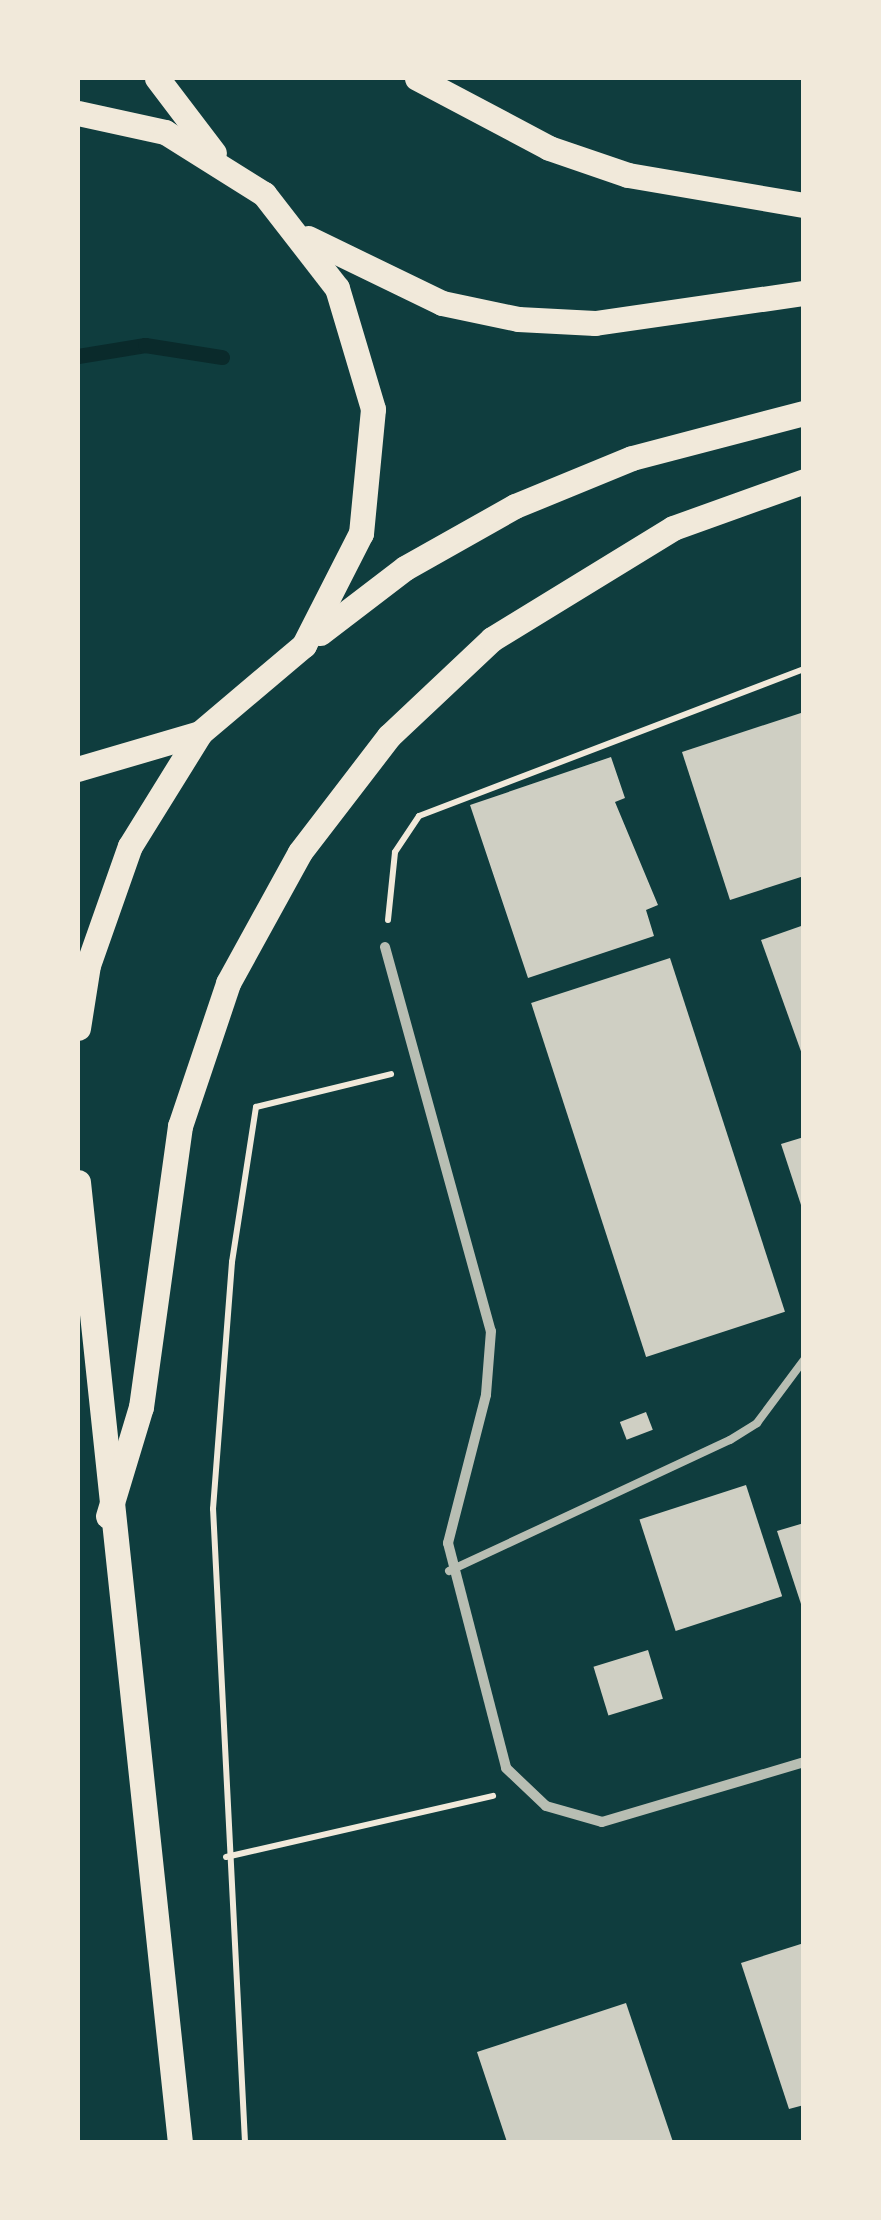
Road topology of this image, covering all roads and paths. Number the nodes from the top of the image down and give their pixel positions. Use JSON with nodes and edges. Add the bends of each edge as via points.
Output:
{"nodes":[{"id":1,"x":157,"y":78,"type":"edge"},
{"id":2,"x":417,"y":78,"type":"edge"},
{"id":3,"x":78,"y":113,"type":"edge"},
{"id":4,"x":220,"y":161,"type":"junction"},
{"id":5,"x":804,"y":205,"type":"edge"},
{"id":6,"x":302,"y":235,"type":"junction"},
{"id":7,"x":804,"y":294,"type":"edge"},
{"id":8,"x":804,"y":413,"type":"edge"},
{"id":9,"x":804,"y":481,"type":"edge"},
{"id":10,"x":304,"y":645,"type":"junction"},
{"id":11,"x":804,"y":670,"type":"edge"},
{"id":12,"x":200,"y":732,"type":"junction"},
{"id":13,"x":78,"y":769,"type":"edge"},
{"id":14,"x":385,"y":947,"type":"joint"},
{"id":15,"x":78,"y":1028,"type":"edge"},
{"id":16,"x":420,"y":1067,"type":"junction"},
{"id":17,"x":78,"y":1182,"type":"edge"},
{"id":18,"x":804,"y":1360,"type":"edge"},
{"id":19,"x":108,"y":1516,"type":"junction"},
{"id":20,"x":449,"y":1571,"type":"junction"},
{"id":21,"x":804,"y":1762,"type":"edge"},
{"id":22,"x":524,"y":1790,"type":"junction"},
{"id":23,"x":226,"y":1857,"type":"junction"},
{"id":24,"x":180,"y":2142,"type":"edge"},
{"id":25,"x":246,"y":2142,"type":"edge"}],
"edges":[{"from":1,"to":4,"type":"main road"},
{"from":2,"to":5,"type":"main road","via":[[549,148],[628,175]]},
{"from":3,"to":4,"type":"main road","via":[[165,132]]},
{"from":4,"to":6,"type":"main road"},
{"from":6,"to":7,"type":"main road","via":[[442,303],[518,319],[595,323]]},
{"from":6,"to":10,"type":"main road","via":[[361,346],[373,409],[361,533]]},
{"from":8,"to":10,"type":"main road","via":[[632,458],[515,506],[406,568]]},
{"from":9,"to":19,"type":"main road","via":[[657,536],[492,640],[389,736],[300,852],[228,983],[180,1126],[141,1407]]},
{"from":10,"to":12,"type":"main road"},
{"from":11,"to":14,"type":"path","via":[[420,816],[395,852]]},
{"from":12,"to":13,"type":"main road"},
{"from":12,"to":15,"type":"main road","via":[[130,846]]},
{"from":14,"to":16,"type":"street"},
{"from":16,"to":20,"type":"street","via":[[491,1330],[486,1395],[450,1514]]},
{"from":16,"to":23,"type":"path","via":[[256,1106],[216,1426]]},
{"from":17,"to":19,"type":"main road"},
{"from":18,"to":20,"type":"lane","via":[[757,1423],[730,1440]]},
{"from":19,"to":24,"type":"main road"},
{"from":20,"to":22,"type":"street","via":[[495,1742]]},
{"from":21,"to":22,"type":"street","via":[[602,1822],[573,1818]]},
{"from":22,"to":23,"type":"path"},
{"from":23,"to":25,"type":"path"}]}
